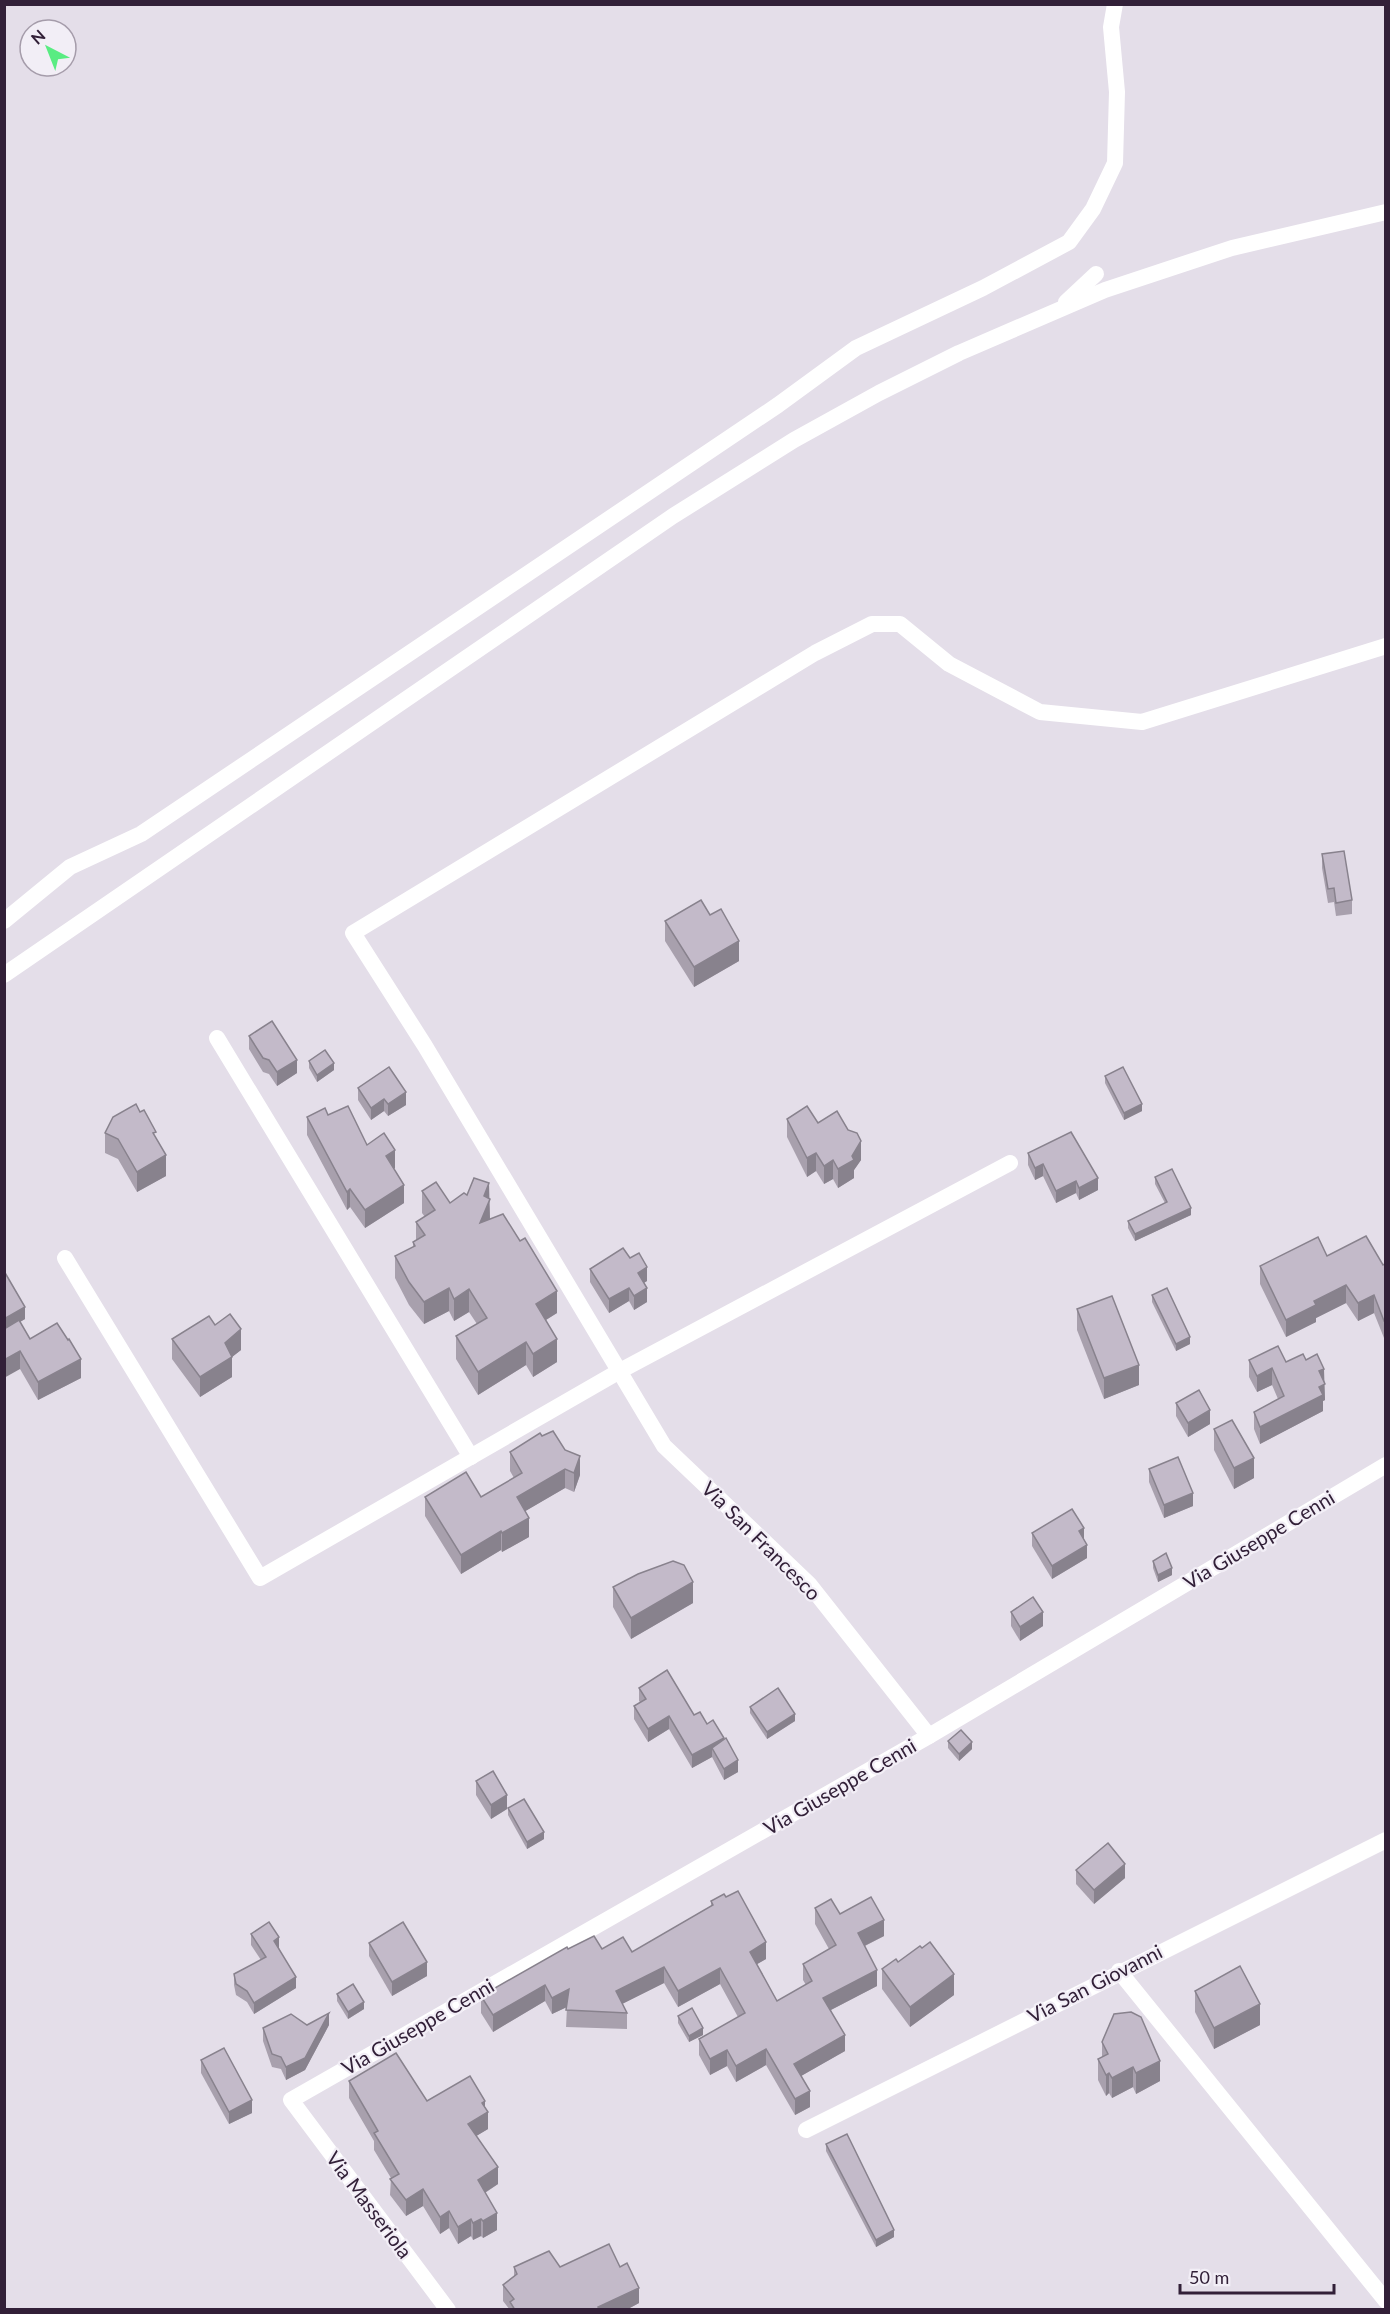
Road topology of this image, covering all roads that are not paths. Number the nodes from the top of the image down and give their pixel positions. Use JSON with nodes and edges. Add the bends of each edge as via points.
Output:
{"nodes":[{"id":1,"x":1115,"y":4,"type":"edge"},
{"id":2,"x":1386,"y":212,"type":"edge"},
{"id":3,"x":1096,"y":274,"type":"dead end"},
{"id":4,"x":1054,"y":312,"type":"junction"},
{"id":5,"x":1386,"y":646,"type":"edge"},
{"id":6,"x":4,"y":921,"type":"edge"},
{"id":7,"x":4,"y":975,"type":"edge"},
{"id":8,"x":217,"y":1038,"type":"dead end"},
{"id":9,"x":1010,"y":1163,"type":"dead end"},
{"id":10,"x":65,"y":1258,"type":"dead end"},
{"id":11,"x":618,"y":1372,"type":"junction"},
{"id":12,"x":471,"y":1457,"type":"junction"},
{"id":13,"x":1386,"y":1465,"type":"edge"},
{"id":14,"x":929,"y":1736,"type":"junction"},
{"id":15,"x":1386,"y":1840,"type":"edge"},
{"id":16,"x":1119,"y":1971,"type":"junction"},
{"id":17,"x":291,"y":2100,"type":"joint"},
{"id":18,"x":806,"y":2130,"type":"dead end"},
{"id":19,"x":1386,"y":2301,"type":"edge"},
{"id":20,"x":448,"y":2310,"type":"edge"}],
"edges":[{"from":1,"to":6,"type":"street","via":[[1111,27],[1117,92],[1115,163],[1093,209],[1069,243],[856,348],[778,405],[141,834],[70,867]]},
{"from":2,"to":4,"type":"street","via":[[1232,248],[1106,290]]},
{"from":3,"to":4,"type":"street"},
{"from":4,"to":7,"type":"street","via":[[879,393],[794,440],[673,516]]},
{"from":5,"to":11,"type":"street","name":"Via San Francesco","via":[[1142,722],[1040,712],[949,664],[900,624],[872,624],[815,653],[353,933],[425,1046]]},
{"from":8,"to":12,"type":"street"},
{"from":9,"to":11,"type":"street"},
{"from":10,"to":12,"type":"street","via":[[261,1578]]},
{"from":11,"to":12,"type":"street"},
{"from":11,"to":14,"type":"street","name":"Via San Francesco","via":[[664,1446],[809,1584]]},
{"from":13,"to":14,"type":"street","name":"Via Giuseppe Cenni"},
{"from":14,"to":17,"type":"street","name":"Via Giuseppe Cenni"},
{"from":15,"to":16,"type":"street","name":"Via San Giovanni"},
{"from":16,"to":18,"type":"street","name":"Via San Giovanni"},
{"from":16,"to":19,"type":"street"},
{"from":17,"to":20,"type":"street","name":"Via Masseriola"}]}
